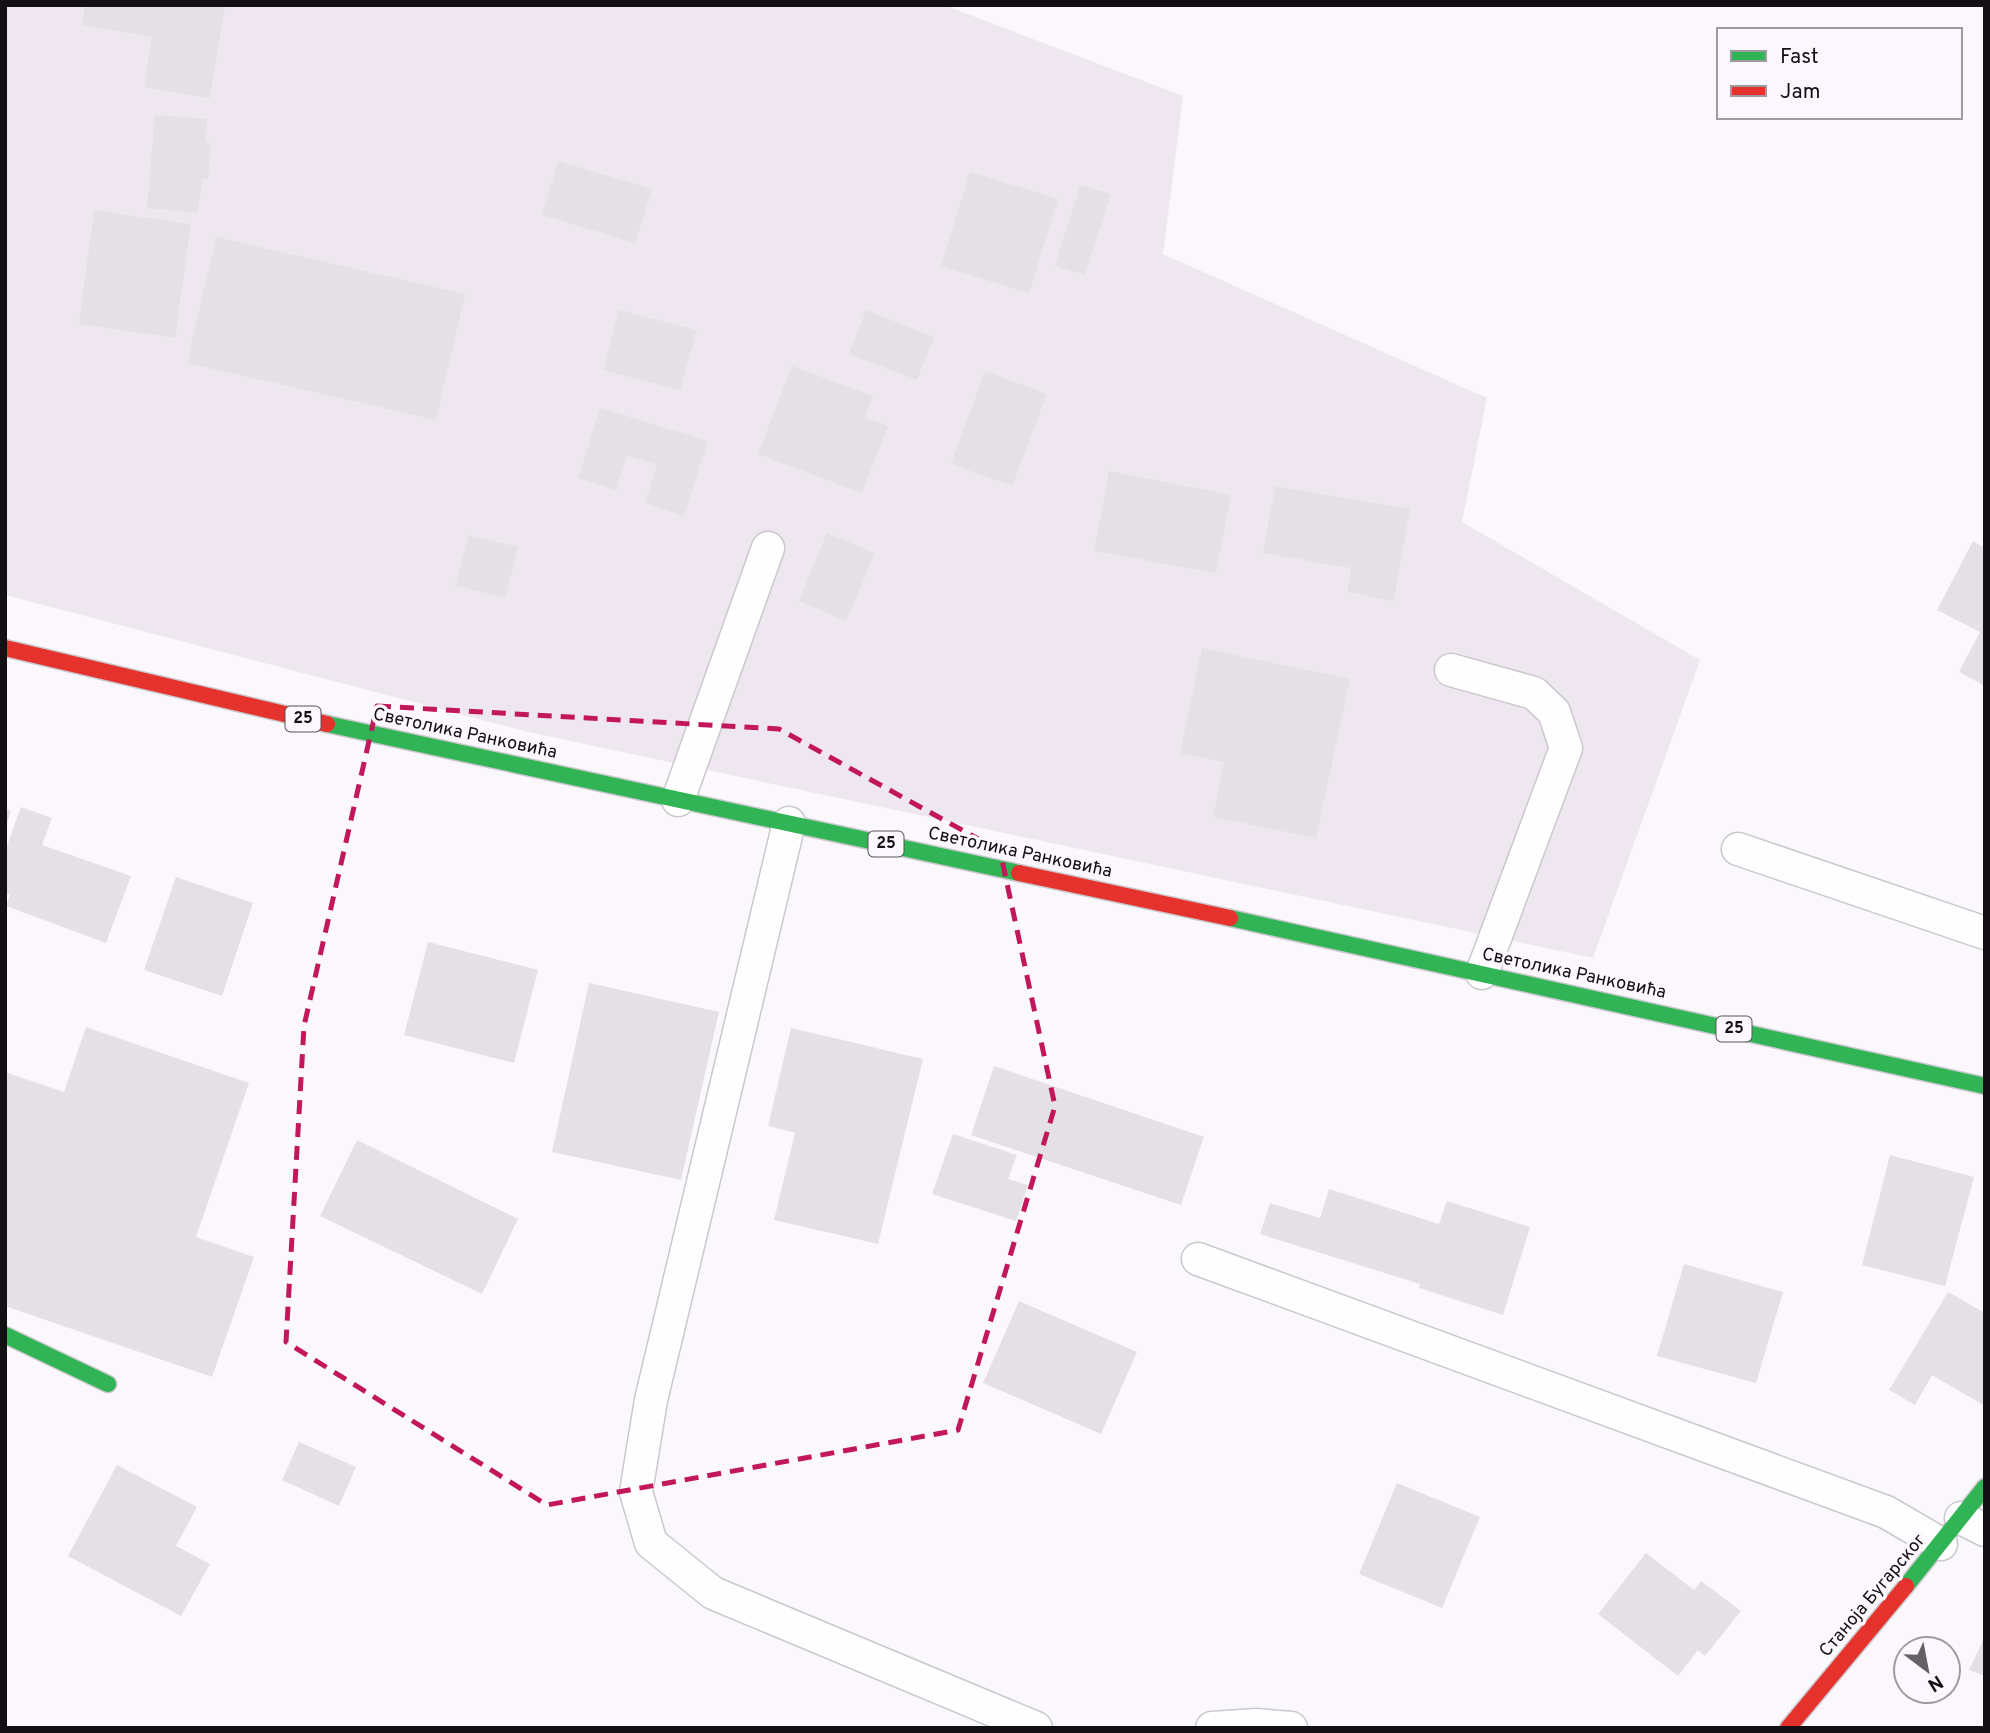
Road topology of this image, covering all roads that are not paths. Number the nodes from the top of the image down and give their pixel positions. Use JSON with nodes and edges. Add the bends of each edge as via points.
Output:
{"nodes":[{"id":1,"x":768,"y":548,"type":"dead end"},
{"id":2,"x":5,"y":648,"type":"edge"},
{"id":3,"x":1451,"y":670,"type":"dead end"},
{"id":4,"x":678,"y":800,"type":"junction"},
{"id":5,"x":789,"y":823,"type":"junction"},
{"id":6,"x":1738,"y":849,"type":"dead end"},
{"id":7,"x":1985,"y":933,"type":"edge"},
{"id":8,"x":1482,"y":973,"type":"junction"},
{"id":9,"x":1985,"y":1086,"type":"edge"},
{"id":10,"x":1198,"y":1259,"type":"dead end"},
{"id":11,"x":5,"y":1335,"type":"edge"},
{"id":12,"x":108,"y":1384,"type":"dead end"},
{"id":13,"x":1985,"y":1487,"type":"edge"},
{"id":14,"x":1973,"y":1524,"type":"edge"},
{"id":15,"x":1941,"y":1544,"type":"junction"},
{"id":16,"x":1036,"y":1728,"type":"edge"},
{"id":17,"x":1212,"y":1728,"type":"edge"},
{"id":18,"x":1291,"y":1728,"type":"edge"},
{"id":19,"x":1788,"y":1728,"type":"edge"}],
"edges":[{"from":1,"to":4,"type":"lane"},
{"from":2,"to":4,"type":"main road","name":"Светолика Ранковића","number":"25","via":[[342,728]]},
{"from":3,"to":8,"type":"lane","via":[[1534,694],[1554,712],[1566,748]]},
{"from":4,"to":5,"type":"main road","name":"Светолика Ранковића","number":"25"},
{"from":5,"to":8,"type":"main road","name":"Светолика Ранковића","number":"25"},
{"from":5,"to":16,"type":"lane","via":[[651,1400],[636,1492],[651,1543],[713,1593]]},
{"from":6,"to":7,"type":"lane"},
{"from":8,"to":9,"type":"main road","name":"Светолика Ранковића","number":"25"},
{"from":10,"to":15,"type":"lane","via":[[1886,1512]]},
{"from":11,"to":12,"type":"main road"},
{"from":13,"to":14,"type":"main road","name":"Станоја Бугарског"},
{"from":14,"to":15,"type":"main road","name":"Станоја Бугарског"},
{"from":15,"to":19,"type":"main road","name":"Станоја Бугарског"},
{"from":17,"to":18,"type":"lane"}]}
